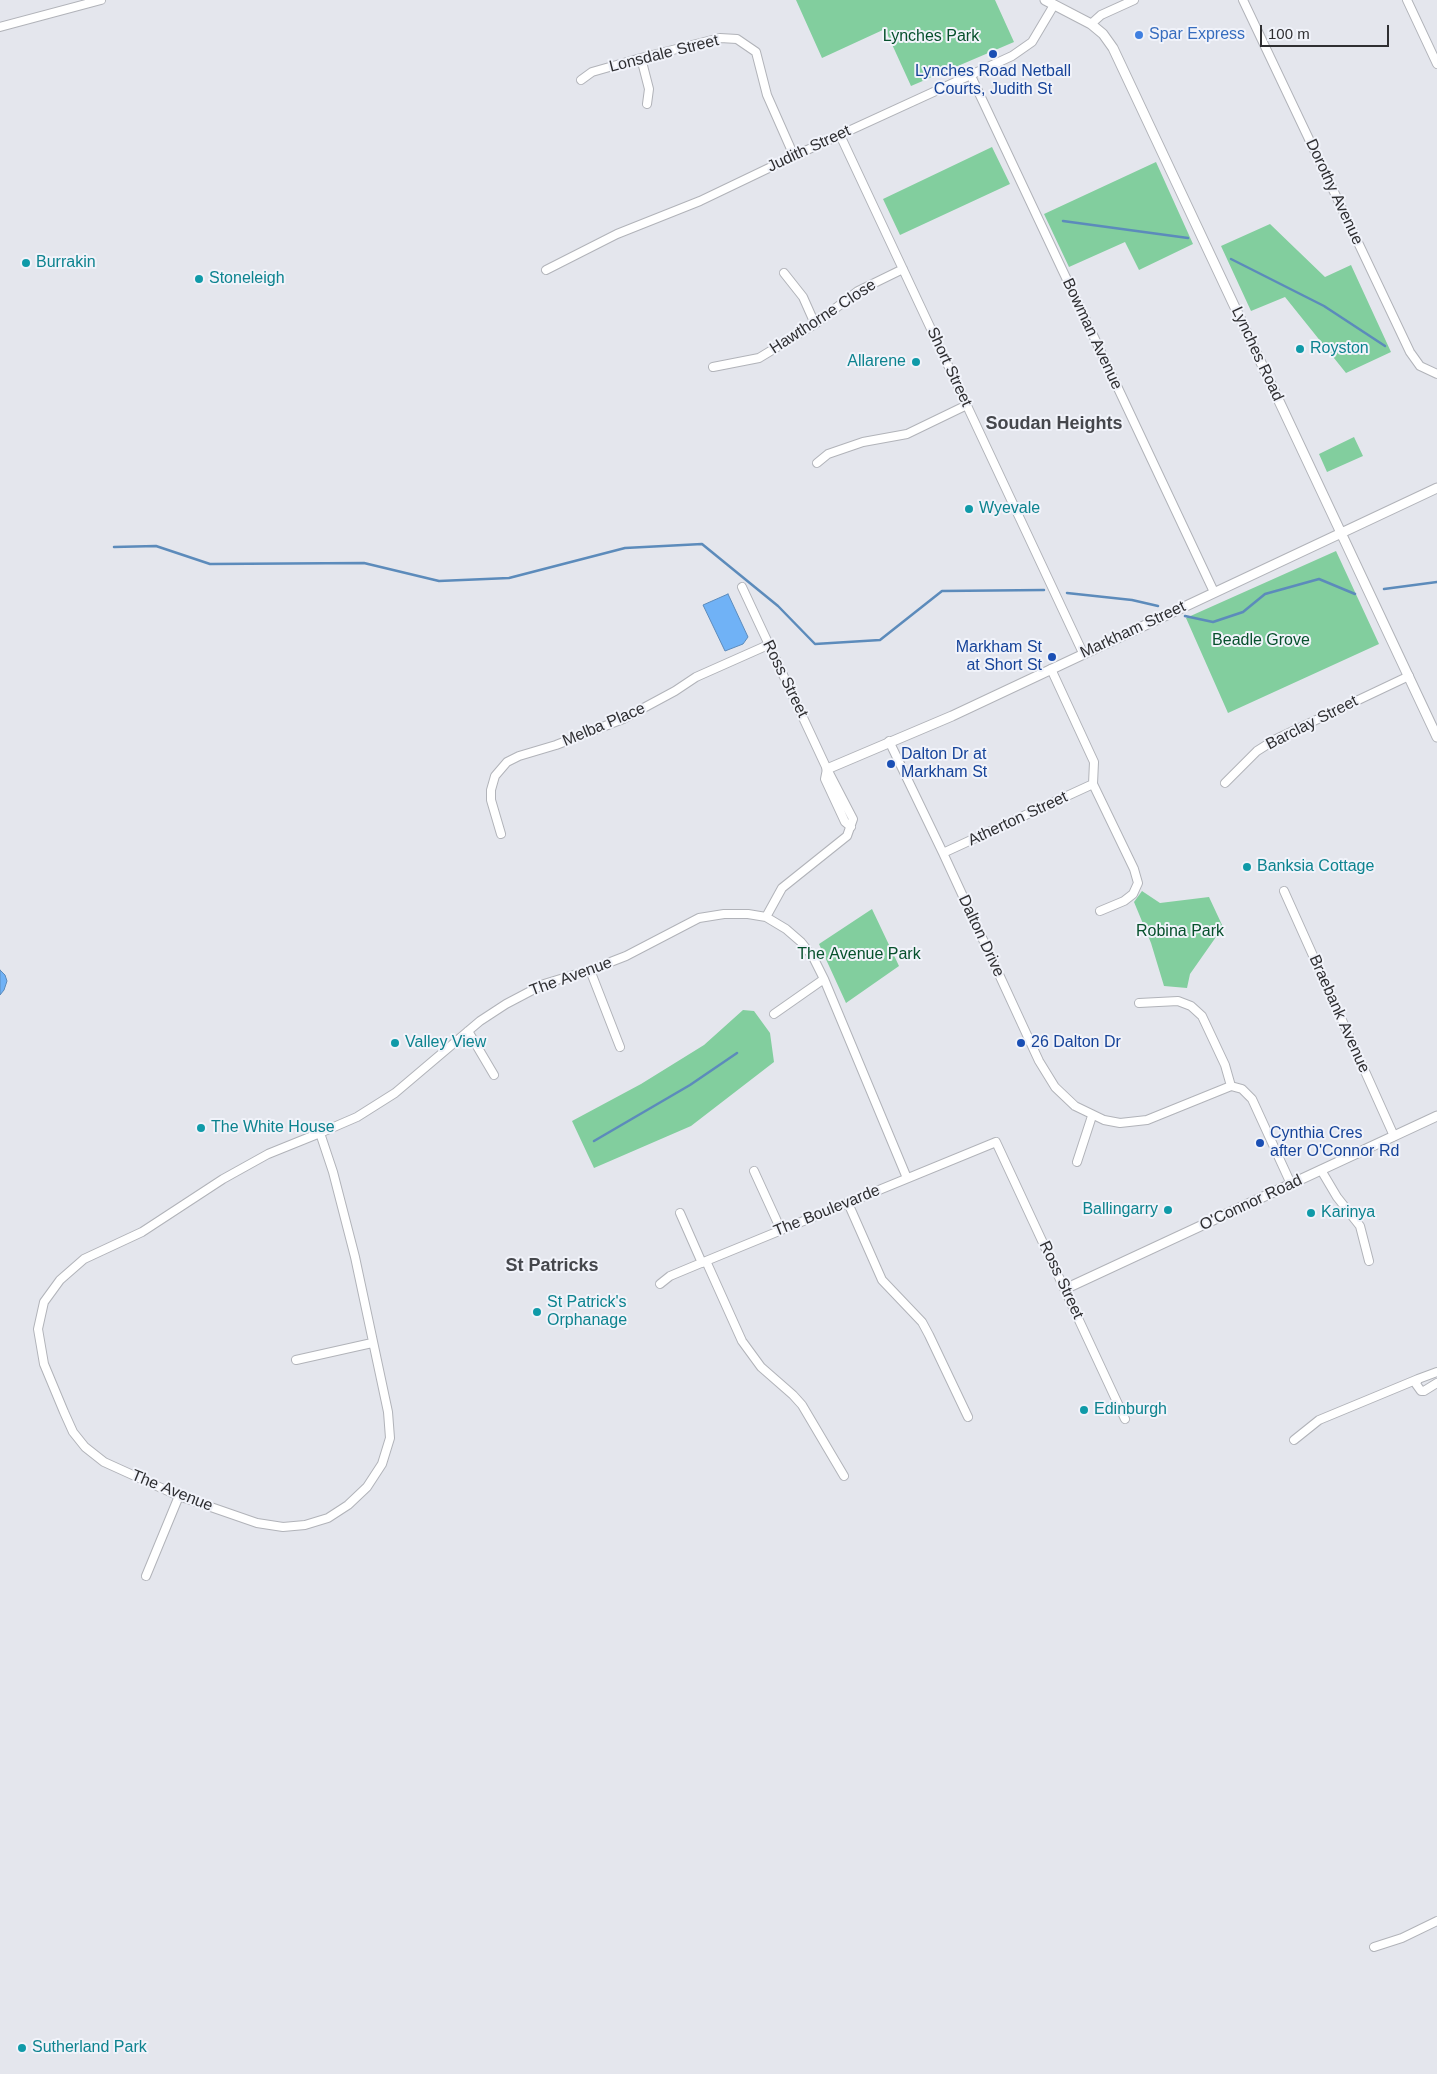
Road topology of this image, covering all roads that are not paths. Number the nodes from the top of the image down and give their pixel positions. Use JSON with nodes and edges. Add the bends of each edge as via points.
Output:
{"nodes":[{"id":1,"x":101,"y":0,"type":"edge"},
{"id":2,"x":1045,"y":0,"type":"edge"},
{"id":3,"x":1134,"y":0,"type":"edge"},
{"id":4,"x":1243,"y":0,"type":"edge"},
{"id":5,"x":1407,"y":0,"type":"edge"},
{"id":6,"x":1054,"y":5,"type":"junction"},
{"id":7,"x":1091,"y":24,"type":"junction"},
{"id":8,"x":0,"y":27,"type":"edge"},
{"id":9,"x":641,"y":58,"type":"junction"},
{"id":10,"x":1437,"y":64,"type":"edge"},
{"id":11,"x":971,"y":76,"type":"junction"},
{"id":12,"x":581,"y":80,"type":"dead end"},
{"id":13,"x":647,"y":104,"type":"dead end"},
{"id":14,"x":840,"y":135,"type":"junction"},
{"id":15,"x":794,"y":156,"type":"junction"},
{"id":16,"x":903,"y":269,"type":"junction"},
{"id":17,"x":546,"y":270,"type":"dead end"},
{"id":18,"x":784,"y":273,"type":"dead end"},
{"id":19,"x":815,"y":324,"type":"junction"},
{"id":20,"x":713,"y":367,"type":"dead end"},
{"id":21,"x":1437,"y":374,"type":"edge"},
{"id":22,"x":967,"y":405,"type":"junction"},
{"id":23,"x":817,"y":463,"type":"dead end"},
{"id":24,"x":1437,"y":488,"type":"edge"},
{"id":25,"x":1342,"y":533,"type":"junction"},
{"id":26,"x":742,"y":588,"type":"dead end"},
{"id":27,"x":1214,"y":592,"type":"junction"},
{"id":28,"x":768,"y":645,"type":"junction"},
{"id":29,"x":1083,"y":653,"type":"junction"},
{"id":30,"x":1051,"y":669,"type":"junction"},
{"id":31,"x":1408,"y":676,"type":"junction"},
{"id":32,"x":1437,"y":737,"type":"edge"},
{"id":33,"x":889,"y":741,"type":"junction"},
{"id":34,"x":827,"y":769,"type":"junction"},
{"id":35,"x":1226,"y":783,"type":"dead end"},
{"id":36,"x":1093,"y":784,"type":"junction"},
{"id":37,"x":501,"y":834,"type":"dead end"},
{"id":38,"x":943,"y":853,"type":"junction"},
{"id":39,"x":1284,"y":891,"type":"dead end"},
{"id":40,"x":1100,"y":911,"type":"dead end"},
{"id":41,"x":766,"y":917,"type":"junction"},
{"id":42,"x":590,"y":970,"type":"junction"},
{"id":43,"x":824,"y":979,"type":"junction"},
{"id":44,"x":1139,"y":1003,"type":"dead end"},
{"id":45,"x":774,"y":1014,"type":"dead end"},
{"id":46,"x":468,"y":1031,"type":"junction"},
{"id":47,"x":620,"y":1047,"type":"dead end"},
{"id":48,"x":494,"y":1075,"type":"dead end"},
{"id":49,"x":1231,"y":1086,"type":"junction"},
{"id":50,"x":1092,"y":1116,"type":"junction"},
{"id":51,"x":1437,"y":1116,"type":"edge"},
{"id":52,"x":320,"y":1133,"type":"junction"},
{"id":53,"x":1394,"y":1136,"type":"junction"},
{"id":54,"x":996,"y":1142,"type":"joint"},
{"id":55,"x":1077,"y":1162,"type":"dead end"},
{"id":56,"x":1322,"y":1170,"type":"junction"},
{"id":57,"x":754,"y":1171,"type":"dead end"},
{"id":58,"x":908,"y":1178,"type":"junction"},
{"id":59,"x":1291,"y":1184,"type":"junction"},
{"id":60,"x":848,"y":1204,"type":"junction"},
{"id":61,"x":680,"y":1213,"type":"dead end"},
{"id":62,"x":780,"y":1230,"type":"junction"},
{"id":63,"x":1369,"y":1261,"type":"dead end"},
{"id":64,"x":704,"y":1262,"type":"junction"},
{"id":65,"x":660,"y":1284,"type":"dead end"},
{"id":66,"x":1065,"y":1289,"type":"junction"},
{"id":67,"x":372,"y":1342,"type":"junction"},
{"id":68,"x":296,"y":1360,"type":"dead end"},
{"id":69,"x":1437,"y":1372,"type":"edge"},
{"id":70,"x":1418,"y":1379,"type":"junction"},
{"id":71,"x":1437,"y":1383,"type":"edge"},
{"id":72,"x":968,"y":1417,"type":"dead end"},
{"id":73,"x":1125,"y":1419,"type":"dead end"},
{"id":74,"x":1294,"y":1440,"type":"dead end"},
{"id":75,"x":844,"y":1476,"type":"dead end"},
{"id":76,"x":179,"y":1496,"type":"junction"},
{"id":77,"x":146,"y":1576,"type":"dead end"},
{"id":78,"x":1437,"y":1921,"type":"edge"},
{"id":79,"x":1374,"y":1947,"type":"dead end"}],
"edges":[{"from":1,"to":8,"type":"street"},
{"from":2,"to":6,"type":"street","name":"Lynches Road"},
{"from":3,"to":7,"type":"street","via":[[1101,15]]},
{"from":4,"to":21,"type":"street","name":"Dorothy Avenue","via":[[1410,352],[1420,366]]},
{"from":5,"to":10,"type":"street"},
{"from":6,"to":7,"type":"street","name":"Lynches Road"},
{"from":6,"to":11,"type":"street","name":"Judith Street","via":[[1032,42]]},
{"from":7,"to":25,"type":"street","name":"Lynches Road","via":[[1113,48]]},
{"from":9,"to":12,"type":"street","name":"Lonsdale Street","via":[[592,72]]},
{"from":9,"to":13,"type":"street","via":[[649,89]]},
{"from":9,"to":15,"type":"street","name":"Lonsdale Street","via":[[720,38],[737,38],[747,44],[756,52],[767,95]]},
{"from":11,"to":14,"type":"street","name":"Judith Street"},
{"from":11,"to":27,"type":"street","name":"Bowman Avenue"},
{"from":14,"to":15,"type":"street","name":"Judith Street"},
{"from":14,"to":16,"type":"street","name":"Short Street"},
{"from":15,"to":17,"type":"street","name":"Judith Street","via":[[700,201],[617,234]]},
{"from":16,"to":19,"type":"street","name":"Hawthorne Close","via":[[858,291]]},
{"from":16,"to":22,"type":"street","name":"Short Street"},
{"from":18,"to":19,"type":"street","via":[[803,297]]},
{"from":19,"to":20,"type":"street","name":"Hawthorne Close","via":[[759,358]]},
{"from":22,"to":23,"type":"street","via":[[907,434],[863,442],[828,454]]},
{"from":22,"to":29,"type":"street","name":"Short Street"},
{"from":24,"to":25,"type":"street","name":"Markham Street"},
{"from":25,"to":27,"type":"street","name":"Markham Street"},
{"from":25,"to":31,"type":"street","name":"Lynches Road"},
{"from":26,"to":28,"type":"street","name":"Ross Street"},
{"from":27,"to":29,"type":"street","name":"Markham Street"},
{"from":28,"to":34,"type":"street","name":"Ross Street"},
{"from":28,"to":37,"type":"street","name":"Melba Place","via":[[696,677],[623,719],[508,762],[494,776],[491,790]]},
{"from":29,"to":30,"type":"street","name":"Markham Street"},
{"from":30,"to":33,"type":"street","name":"Markham Street","via":[[952,716]]},
{"from":30,"to":36,"type":"street","via":[[1094,762]]},
{"from":31,"to":32,"type":"street","name":"Lynches Road"},
{"from":31,"to":35,"type":"street","name":"Barclay Street","via":[[1276,739],[1257,751]]},
{"from":33,"to":34,"type":"street","name":"Markham Street"},
{"from":33,"to":38,"type":"street","name":"Dalton Drive"},
{"from":34,"to":41,"type":"street","name":"Ross Street","via":[[853,819],[850,829],[843,840],[782,888]]},
{"from":36,"to":38,"type":"street","name":"Atherton Street"},
{"from":36,"to":40,"type":"street","via":[[1138,883],[1124,901]]},
{"from":38,"to":50,"type":"street","name":"Dalton Drive","via":[[1039,1061],[1055,1086],[1075,1106]]},
{"from":39,"to":53,"type":"street","name":"Braebank Avenue"},
{"from":41,"to":42,"type":"street","name":"The Avenue","via":[[724,914],[699,918],[626,956]]},
{"from":41,"to":43,"type":"street","name":"The Avenue","via":[[786,928],[801,942]]},
{"from":42,"to":46,"type":"street","name":"The Avenue","via":[[544,984],[506,1004]]},
{"from":42,"to":47,"type":"street"},
{"from":43,"to":45,"type":"street"},
{"from":43,"to":58,"type":"street","name":"The Avenue"},
{"from":44,"to":49,"type":"street","via":[[1178,1001],[1191,1006],[1202,1016]]},
{"from":46,"to":48,"type":"street"},
{"from":46,"to":52,"type":"street","name":"The Avenue","via":[[395,1093],[356,1117]]},
{"from":49,"to":50,"type":"street","name":"Dalton Drive","via":[[1147,1120],[1120,1123]]},
{"from":49,"to":59,"type":"street","via":[[1242,1089],[1252,1099]]},
{"from":50,"to":55,"type":"street"},
{"from":51,"to":53,"type":"street","name":"O'Connor Road"},
{"from":52,"to":67,"type":"street","name":"The Avenue","via":[[355,1257]]},
{"from":52,"to":76,"type":"street","name":"The Avenue","via":[[268,1154],[223,1178],[142,1232],[84,1260],[60,1280],[44,1302],[38,1329],[44,1364],[73,1432],[104,1462]]},
{"from":53,"to":56,"type":"street","name":"O'Connor Road"},
{"from":54,"to":58,"type":"street","name":"The Boulevarde"},
{"from":54,"to":66,"type":"street","name":"Ross Street"},
{"from":56,"to":59,"type":"street","name":"O'Connor Road"},
{"from":56,"to":63,"type":"street","via":[[1337,1197],[1360,1226]]},
{"from":57,"to":62,"type":"street"},
{"from":58,"to":60,"type":"street","name":"The Boulevarde"},
{"from":59,"to":66,"type":"street","name":"O'Connor Road"},
{"from":60,"to":62,"type":"street","name":"The Boulevarde"},
{"from":60,"to":72,"type":"street","via":[[882,1280],[912,1310],[929,1334]]},
{"from":61,"to":64,"type":"street"},
{"from":62,"to":64,"type":"street","name":"The Boulevarde"},
{"from":64,"to":65,"type":"street","name":"The Boulevarde","via":[[670,1276]]},
{"from":64,"to":75,"type":"street","via":[[742,1341],[761,1367],[802,1405]]},
{"from":66,"to":73,"type":"street","name":"Ross Street"},
{"from":67,"to":68,"type":"street"},
{"from":67,"to":76,"type":"street","name":"The Avenue","via":[[388,1412],[390,1438],[382,1464],[367,1487],[348,1505],[328,1518],[283,1527],[257,1523]]},
{"from":69,"to":70,"type":"street"},
{"from":70,"to":71,"type":"street","via":[[1416,1384],[1421,1390]]},
{"from":70,"to":74,"type":"street","via":[[1319,1420]]},
{"from":76,"to":77,"type":"street"},
{"from":78,"to":79,"type":"street"}]}
